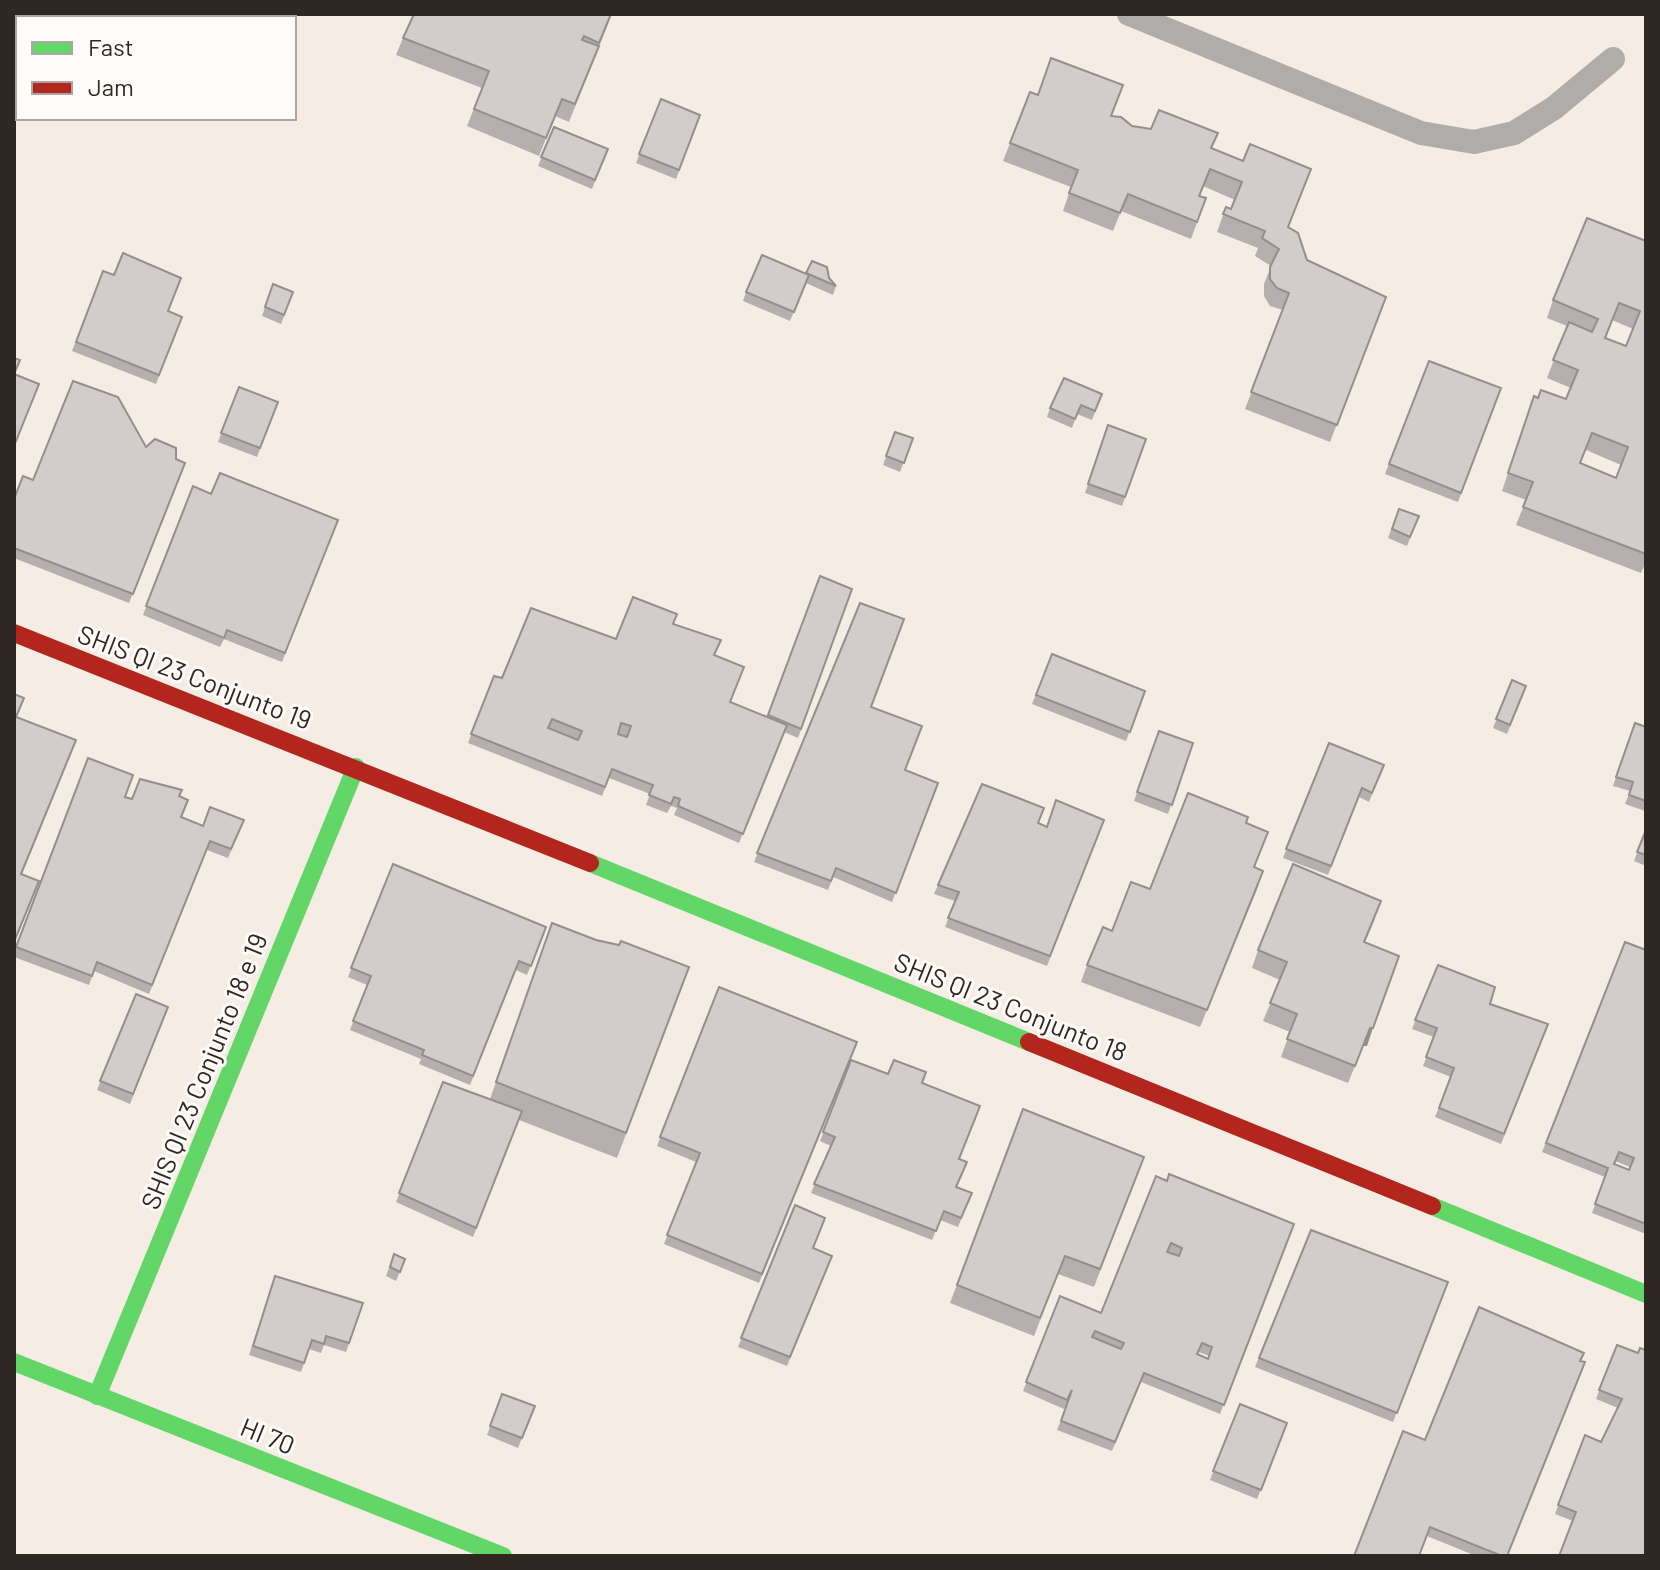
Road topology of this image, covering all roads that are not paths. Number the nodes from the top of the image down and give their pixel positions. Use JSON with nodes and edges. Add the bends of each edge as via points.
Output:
{"nodes":[{"id":1,"x":1129,"y":14,"type":"edge"},
{"id":2,"x":1613,"y":59,"type":"dead end"},
{"id":3,"x":14,"y":633,"type":"edge"},
{"id":4,"x":356,"y":767,"type":"junction"},
{"id":5,"x":1646,"y":1294,"type":"edge"},
{"id":6,"x":14,"y":1362,"type":"edge"},
{"id":7,"x":97,"y":1396,"type":"junction"},
{"id":8,"x":503,"y":1556,"type":"edge"}],
"edges":[{"from":1,"to":2,"type":"lane","via":[[1421,133],[1474,142],[1514,133]]},
{"from":3,"to":4,"type":"street","name":"SHIS QI 23 Conjunto 19"},
{"from":4,"to":5,"type":"street","name":"SHIS QI 23 Conjunto 18"},
{"from":4,"to":7,"type":"street","name":"SHIS QI 23 Conjunto 18 e 19"},
{"from":6,"to":7,"type":"street","name":"HI 70"},
{"from":7,"to":8,"type":"street","name":"HI 70"}]}
